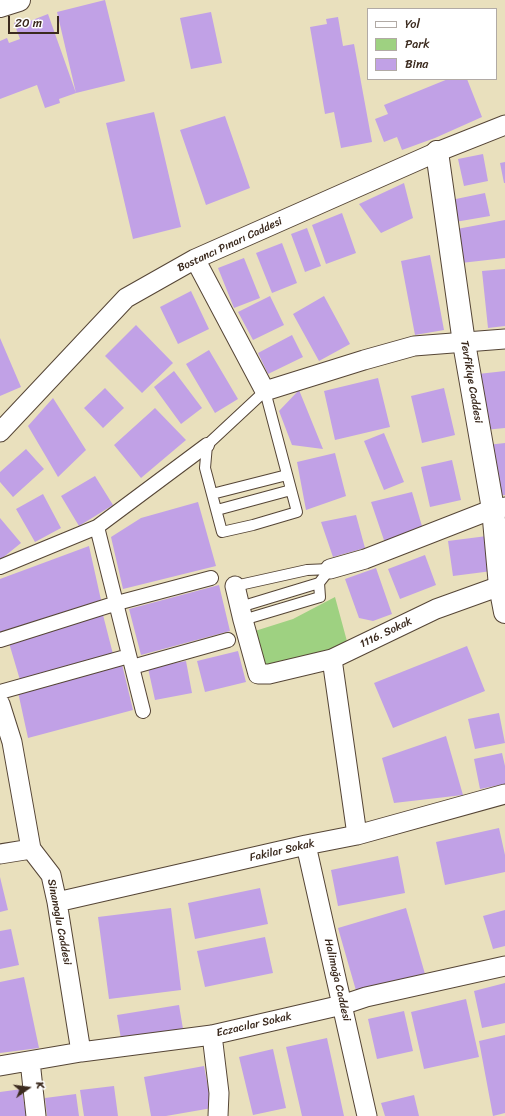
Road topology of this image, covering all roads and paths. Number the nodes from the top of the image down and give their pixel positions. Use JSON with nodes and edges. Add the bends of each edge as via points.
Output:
{"nodes":[{"id":1,"x":19,"y":0,"type":"edge"},
{"id":2,"x":0,"y":6,"type":"edge"},
{"id":3,"x":505,"y":125,"type":"edge"},
{"id":4,"x":437,"y":152,"type":"junction"},
{"id":5,"x":195,"y":258,"type":"junction"},
{"id":6,"x":505,"y":339,"type":"edge"},
{"id":7,"x":464,"y":343,"type":"junction"},
{"id":8,"x":265,"y":391,"type":"junction"},
{"id":9,"x":0,"y":432,"type":"edge"},
{"id":10,"x":207,"y":445,"type":"junction"},
{"id":11,"x":287,"y":475,"type":"junction"},
{"id":12,"x":291,"y":490,"type":"junction"},
{"id":13,"x":212,"y":494,"type":"junction"},
{"id":14,"x":499,"y":508,"type":"edge"},
{"id":15,"x":217,"y":510,"type":"junction"},
{"id":16,"x":97,"y":528,"type":"junction"},
{"id":17,"x":0,"y":567,"type":"edge"},
{"id":18,"x":324,"y":576,"type":"junction"},
{"id":19,"x":211,"y":578,"type":"dead end"},
{"id":20,"x":235,"y":586,"type":"joint"},
{"id":21,"x":500,"y":586,"type":"junction"},
{"id":22,"x":117,"y":603,"type":"junction"},
{"id":23,"x":505,"y":612,"type":"edge"},
{"id":24,"x":241,"y":614,"type":"junction"},
{"id":25,"x":0,"y":640,"type":"edge"},
{"id":26,"x":228,"y":640,"type":"dead end"},
{"id":27,"x":332,"y":659,"type":"junction"},
{"id":28,"x":131,"y":661,"type":"junction"},
{"id":29,"x":0,"y":692,"type":"edge"},
{"id":30,"x":0,"y":704,"type":"edge"},
{"id":31,"x":143,"y":711,"type":"dead end"},
{"id":32,"x":505,"y":794,"type":"edge"},
{"id":33,"x":356,"y":835,"type":"junction"},
{"id":34,"x":306,"y":845,"type":"junction"},
{"id":35,"x":30,"y":849,"type":"junction"},
{"id":36,"x":0,"y":854,"type":"edge"},
{"id":37,"x":57,"y":902,"type":"junction"},
{"id":38,"x":505,"y":966,"type":"edge"},
{"id":39,"x":342,"y":1005,"type":"junction"},
{"id":40,"x":212,"y":1035,"type":"junction"},
{"id":41,"x":81,"y":1052,"type":"junction"},
{"id":42,"x":30,"y":1061,"type":"junction"},
{"id":43,"x":0,"y":1066,"type":"edge"},
{"id":44,"x":36,"y":1116,"type":"edge"},
{"id":45,"x":218,"y":1116,"type":"edge"},
{"id":46,"x":367,"y":1116,"type":"edge"}],
"edges":[{"from":1,"to":2,"type":"street"},
{"from":3,"to":4,"type":"street","name":"Bostancı Pınarı Caddesi"},
{"from":4,"to":5,"type":"street","name":"Bostancı Pınarı Caddesi"},
{"from":4,"to":7,"type":"street","name":"Tevfikiye Caddesi"},
{"from":5,"to":8,"type":"street"},
{"from":5,"to":9,"type":"street","name":"Bostancı Pınarı Caddesi","via":[[126,298]]},
{"from":6,"to":7,"type":"street"},
{"from":7,"to":8,"type":"street","via":[[414,346]]},
{"from":7,"to":14,"type":"street","name":"Tevfikiye Caddesi"},
{"from":8,"to":10,"type":"lane"},
{"from":8,"to":11,"type":"lane"},
{"from":10,"to":13,"type":"lane","via":[[205,468]]},
{"from":10,"to":16,"type":"street"},
{"from":11,"to":12,"type":"lane"},
{"from":11,"to":13,"type":"lane"},
{"from":12,"to":15,"type":"lane"},
{"from":12,"to":15,"type":"lane","via":[[297,512],[254,525],[222,532]]},
{"from":13,"to":15,"type":"lane"},
{"from":14,"to":18,"type":"street"},
{"from":14,"to":21,"type":"street","name":"Tevfikiye Caddesi"},
{"from":16,"to":17,"type":"street"},
{"from":16,"to":22,"type":"street"},
{"from":18,"to":20,"type":"lane","via":[[307,570]]},
{"from":18,"to":24,"type":"lane"},
{"from":19,"to":22,"type":"street"},
{"from":20,"to":24,"type":"street"},
{"from":21,"to":23,"type":"street","name":"Tevfikiye Caddesi"},
{"from":21,"to":27,"type":"street","name":"1116. Sokak","via":[[436,609]]},
{"from":22,"to":25,"type":"street"},
{"from":22,"to":28,"type":"street"},
{"from":24,"to":27,"type":"street","name":"1116. Sokak","via":[[258,674],[269,674]]},
{"from":26,"to":28,"type":"street"},
{"from":27,"to":33,"type":"street"},
{"from":28,"to":29,"type":"street"},
{"from":28,"to":31,"type":"street"},
{"from":30,"to":35,"type":"street","name":"Sinanoglu Caddesi","via":[[12,742]]},
{"from":32,"to":33,"type":"street","name":"Fakilar Sokak"},
{"from":33,"to":34,"type":"street","name":"Fakilar Sokak"},
{"from":34,"to":37,"type":"street","name":"Fakilar Sokak"},
{"from":34,"to":39,"type":"street","name":"Halimağa Caddesi"},
{"from":35,"to":36,"type":"street"},
{"from":35,"to":37,"type":"street","name":"Sinanoglu Caddesi","via":[[51,875]]},
{"from":37,"to":41,"type":"street","name":"Sinanoglu Caddesi"},
{"from":38,"to":39,"type":"street","name":"Eczacılar Sokak","via":[[366,997]]},
{"from":39,"to":40,"type":"street","name":"Eczacılar Sokak"},
{"from":39,"to":46,"type":"street","name":"Halimağa Caddesi"},
{"from":40,"to":41,"type":"street","name":"Eczacılar Sokak"},
{"from":40,"to":45,"type":"street","via":[[219,1093]]},
{"from":41,"to":42,"type":"street","name":"Eczacılar Sokak"},
{"from":42,"to":43,"type":"street","name":"Eczacılar Sokak"},
{"from":42,"to":44,"type":"street"}]}
